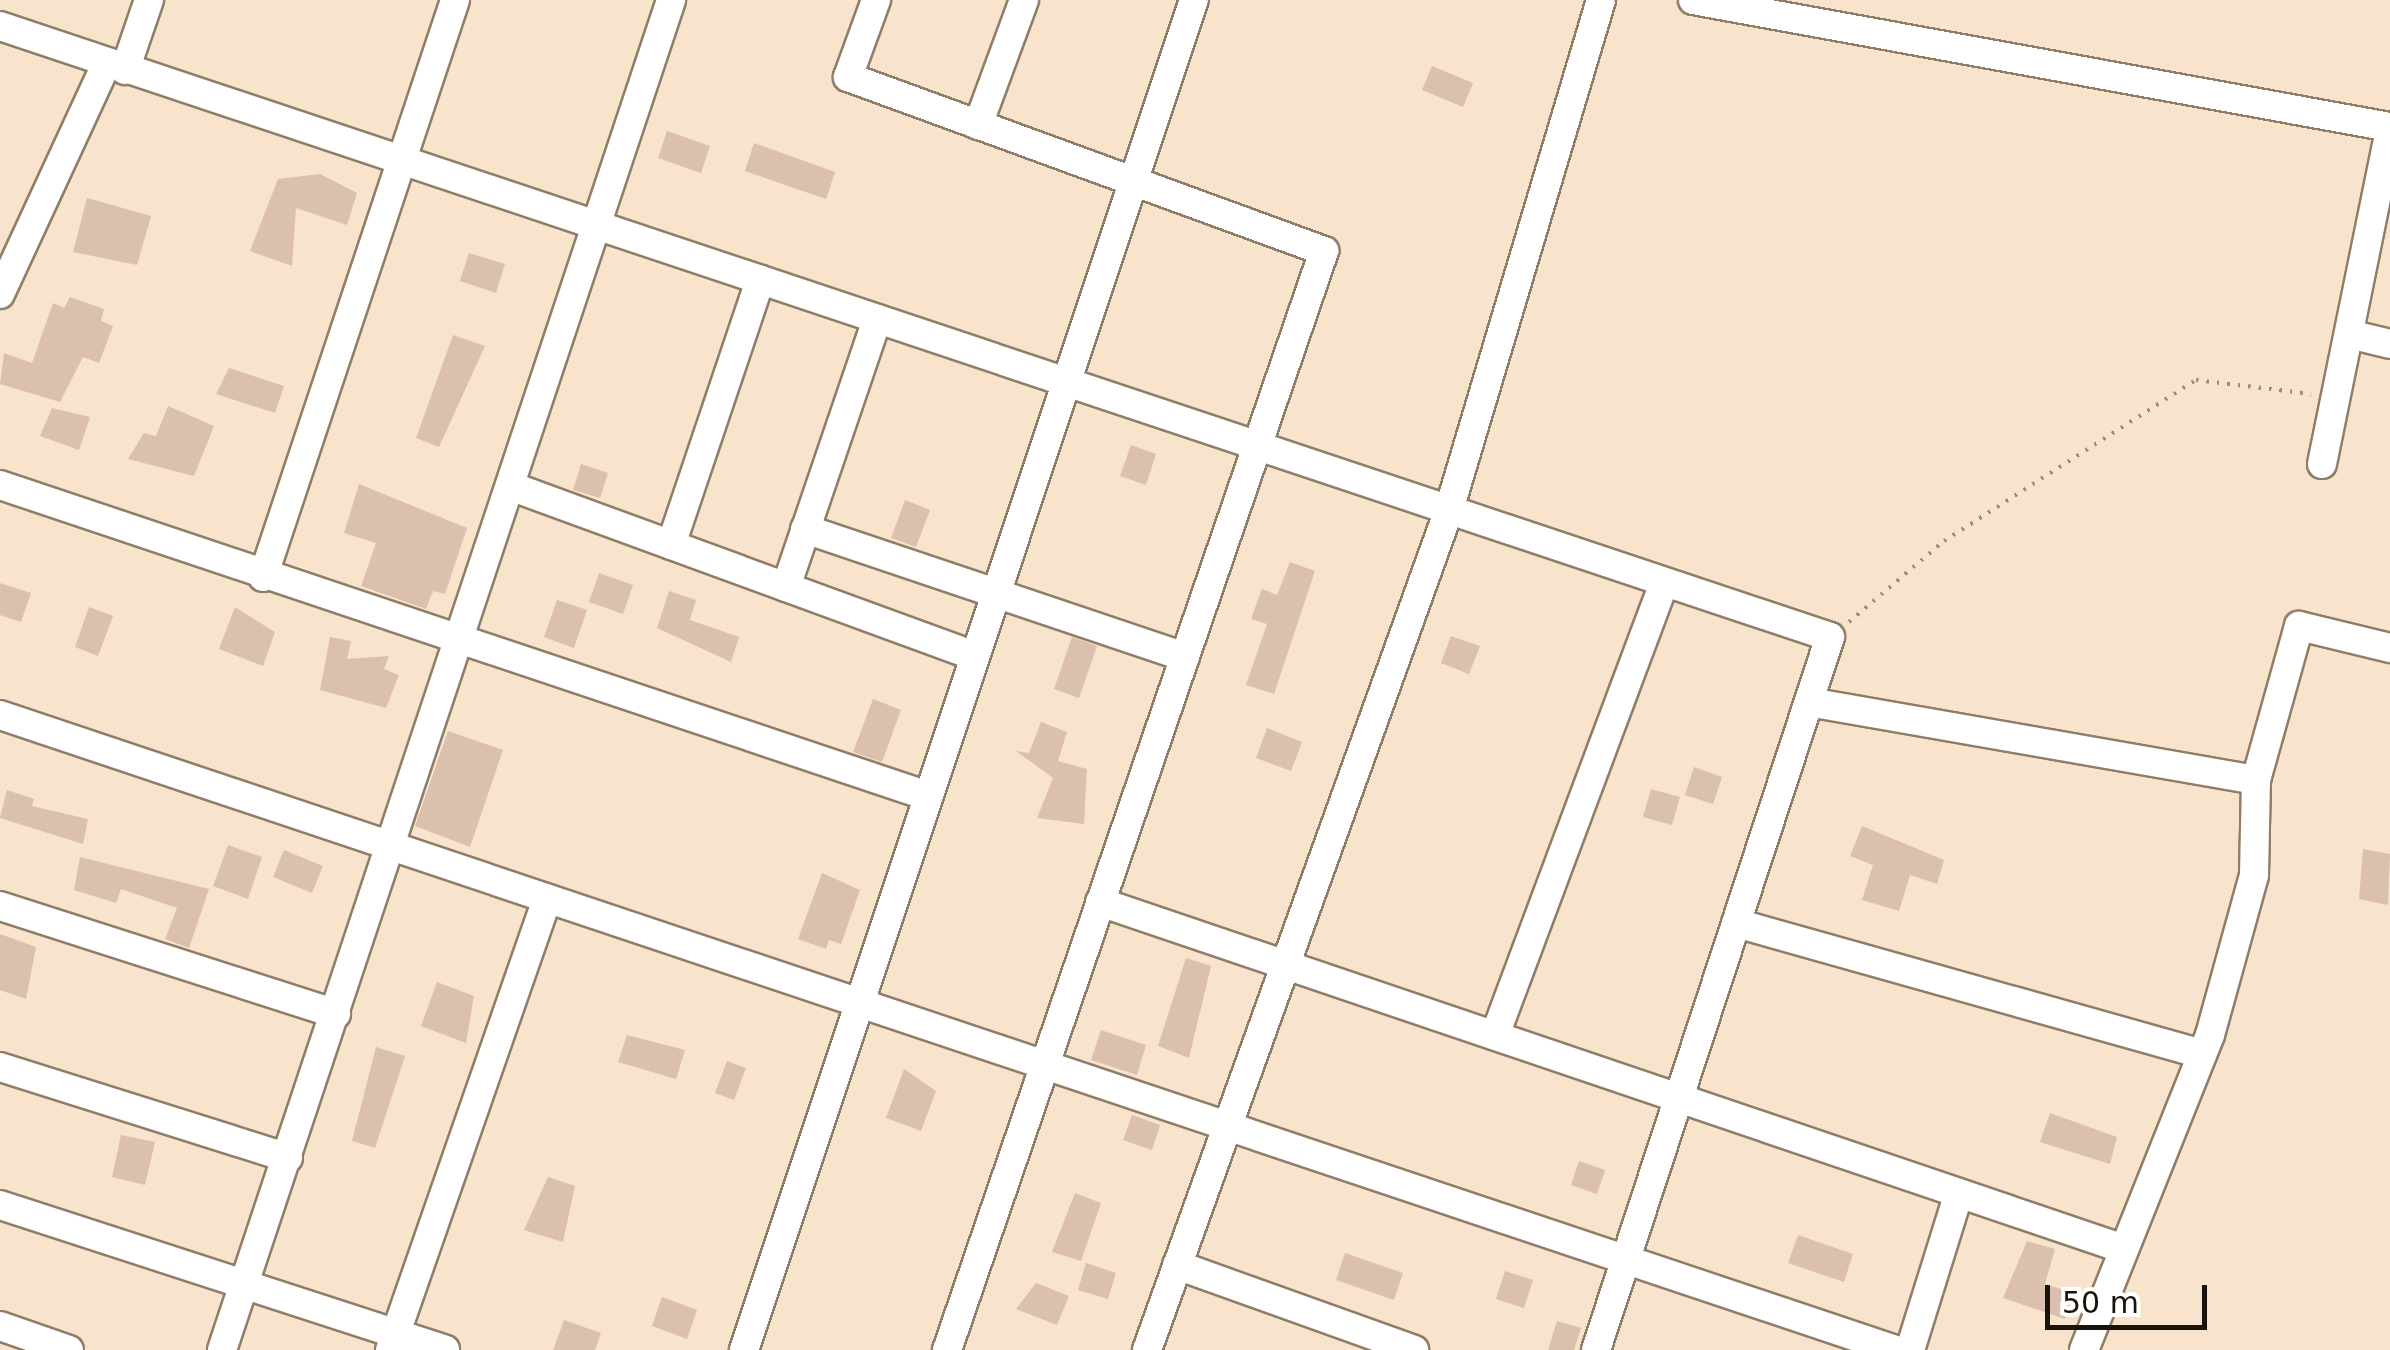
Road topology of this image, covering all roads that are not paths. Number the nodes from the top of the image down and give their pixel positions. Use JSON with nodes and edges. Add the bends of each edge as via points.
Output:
{"nodes":[{"id":1,"x":150,"y":0,"type":"edge"},
{"id":2,"x":455,"y":0,"type":"edge"},
{"id":3,"x":672,"y":0,"type":"edge"},
{"id":4,"x":876,"y":0,"type":"edge"},
{"id":5,"x":1024,"y":0,"type":"edge"},
{"id":6,"x":1194,"y":0,"type":"edge"},
{"id":7,"x":1601,"y":0,"type":"edge"},
{"id":8,"x":1693,"y":0,"type":"edge"},
{"id":9,"x":0,"y":26,"type":"edge"},
{"id":10,"x":116,"y":66,"type":"junction"},
{"id":11,"x":978,"y":125,"type":"junction"},
{"id":12,"x":2390,"y":129,"type":"edge"},
{"id":13,"x":401,"y":160,"type":"junction"},
{"id":14,"x":1132,"y":180,"type":"junction"},
{"id":15,"x":598,"y":226,"type":"junction"},
{"id":16,"x":760,"y":280,"type":"junction"},
{"id":17,"x":0,"y":294,"type":"edge"},
{"id":18,"x":877,"y":319,"type":"junction"},
{"id":19,"x":2348,"y":334,"type":"junction"},
{"id":20,"x":2390,"y":344,"type":"edge"},
{"id":21,"x":1065,"y":382,"type":"junction"},
{"id":22,"x":1257,"y":446,"type":"junction"},
{"id":23,"x":2322,"y":464,"type":"dead end"},
{"id":24,"x":0,"y":485,"type":"edge"},
{"id":25,"x":513,"y":487,"type":"junction"},
{"id":26,"x":1449,"y":510,"type":"junction"},
{"id":27,"x":805,"y":530,"type":"junction"},
{"id":28,"x":671,"y":545,"type":"junction"},
{"id":29,"x":262,"y":576,"type":"junction"},
{"id":30,"x":1664,"y":582,"type":"junction"},
{"id":31,"x":786,"y":587,"type":"junction"},
{"id":32,"x":996,"y":593,"type":"junction"},
{"id":33,"x":464,"y":640,"type":"junction"},
{"id":34,"x":2390,"y":648,"type":"edge"},
{"id":35,"x":974,"y":656,"type":"junction"},
{"id":36,"x":1185,"y":657,"type":"junction"},
{"id":37,"x":1809,"y":702,"type":"junction"},
{"id":38,"x":0,"y":715,"type":"edge"},
{"id":39,"x":2256,"y":780,"type":"junction"},
{"id":40,"x":928,"y":796,"type":"junction"},
{"id":41,"x":394,"y":847,"type":"junction"},
{"id":42,"x":547,"y":898,"type":"junction"},
{"id":43,"x":1100,"y":902,"type":"junction"},
{"id":44,"x":0,"y":906,"type":"edge"},
{"id":45,"x":1736,"y":924,"type":"junction"},
{"id":46,"x":1285,"y":965,"type":"junction"},
{"id":47,"x":859,"y":1003,"type":"junction"},
{"id":48,"x":336,"y":1014,"type":"junction"},
{"id":49,"x":1494,"y":1036,"type":"junction"},
{"id":50,"x":2202,"y":1054,"type":"junction"},
{"id":51,"x":1045,"y":1065,"type":"junction"},
{"id":52,"x":0,"y":1067,"type":"edge"},
{"id":53,"x":1679,"y":1098,"type":"junction"},
{"id":54,"x":1226,"y":1126,"type":"junction"},
{"id":55,"x":288,"y":1158,"type":"junction"},
{"id":56,"x":1960,"y":1193,"type":"junction"},
{"id":57,"x":0,"y":1205,"type":"edge"},
{"id":58,"x":0,"y":1222,"type":"edge"},
{"id":59,"x":56,"y":1224,"type":"junction"},
{"id":60,"x":2124,"y":1249,"type":"junction"},
{"id":61,"x":1626,"y":1260,"type":"junction"},
{"id":62,"x":1178,"y":1265,"type":"junction"},
{"id":63,"x":245,"y":1282,"type":"junction"},
{"id":64,"x":0,"y":1326,"type":"edge"},
{"id":65,"x":393,"y":1342,"type":"edge"},
{"id":66,"x":69,"y":1350,"type":"edge"},
{"id":67,"x":222,"y":1350,"type":"edge"},
{"id":68,"x":444,"y":1350,"type":"edge"},
{"id":69,"x":744,"y":1350,"type":"edge"},
{"id":70,"x":947,"y":1350,"type":"edge"},
{"id":71,"x":1147,"y":1350,"type":"edge"},
{"id":72,"x":1414,"y":1350,"type":"edge"},
{"id":73,"x":1596,"y":1350,"type":"edge"},
{"id":74,"x":1896,"y":1350,"type":"edge"},
{"id":75,"x":1910,"y":1350,"type":"edge"},
{"id":76,"x":2084,"y":1350,"type":"edge"}],
"edges":[{"from":1,"to":10,"type":"street"},
{"from":2,"to":13,"type":"street"},
{"from":3,"to":15,"type":"street"},
{"from":4,"to":11,"type":"street","via":[[848,77]]},
{"from":5,"to":11,"type":"street"},
{"from":6,"to":14,"type":"street"},
{"from":7,"to":26,"type":"street"},
{"from":8,"to":12,"type":"street"},
{"from":9,"to":10,"type":"street"},
{"from":10,"to":13,"type":"street"},
{"from":10,"to":17,"type":"street"},
{"from":11,"to":14,"type":"street"},
{"from":12,"to":19,"type":"street"},
{"from":13,"to":15,"type":"street"},
{"from":13,"to":29,"type":"street"},
{"from":14,"to":21,"type":"street"},
{"from":14,"to":22,"type":"street","via":[[1324,251]]},
{"from":15,"to":16,"type":"street"},
{"from":15,"to":25,"type":"street"},
{"from":16,"to":18,"type":"street"},
{"from":16,"to":28,"type":"street"},
{"from":18,"to":21,"type":"street"},
{"from":18,"to":27,"type":"street"},
{"from":19,"to":20,"type":"street"},
{"from":19,"to":23,"type":"street"},
{"from":21,"to":22,"type":"street"},
{"from":21,"to":32,"type":"street"},
{"from":22,"to":26,"type":"street"},
{"from":22,"to":36,"type":"street"},
{"from":24,"to":29,"type":"street"},
{"from":25,"to":28,"type":"street"},
{"from":25,"to":33,"type":"street"},
{"from":26,"to":30,"type":"street"},
{"from":26,"to":46,"type":"street"},
{"from":27,"to":31,"type":"street"},
{"from":27,"to":32,"type":"street"},
{"from":28,"to":31,"type":"street"},
{"from":29,"to":33,"type":"street"},
{"from":30,"to":37,"type":"street","via":[[1830,638]]},
{"from":30,"to":49,"type":"street"},
{"from":31,"to":35,"type":"street"},
{"from":32,"to":35,"type":"street"},
{"from":32,"to":36,"type":"street"},
{"from":33,"to":40,"type":"street"},
{"from":33,"to":41,"type":"street"},
{"from":34,"to":39,"type":"street","via":[[2300,626]]},
{"from":35,"to":40,"type":"street"},
{"from":36,"to":43,"type":"street"},
{"from":37,"to":39,"type":"street"},
{"from":37,"to":45,"type":"street"},
{"from":38,"to":41,"type":"street"},
{"from":39,"to":50,"type":"street","via":[[2254,875]]},
{"from":40,"to":47,"type":"street"},
{"from":41,"to":42,"type":"street"},
{"from":41,"to":48,"type":"street"},
{"from":42,"to":47,"type":"street"},
{"from":42,"to":65,"type":"street"},
{"from":43,"to":46,"type":"street"},
{"from":43,"to":51,"type":"street"},
{"from":44,"to":48,"type":"street"},
{"from":45,"to":50,"type":"street"},
{"from":45,"to":53,"type":"street"},
{"from":46,"to":49,"type":"street"},
{"from":46,"to":54,"type":"street"},
{"from":47,"to":51,"type":"street"},
{"from":47,"to":69,"type":"street"},
{"from":48,"to":55,"type":"street"},
{"from":49,"to":53,"type":"street"},
{"from":50,"to":60,"type":"street"},
{"from":51,"to":54,"type":"street"},
{"from":51,"to":70,"type":"street"},
{"from":52,"to":55,"type":"street"},
{"from":53,"to":56,"type":"street"},
{"from":53,"to":61,"type":"street"},
{"from":54,"to":61,"type":"street"},
{"from":54,"to":62,"type":"street"},
{"from":55,"to":63,"type":"street"},
{"from":56,"to":60,"type":"street"},
{"from":56,"to":75,"type":"street"},
{"from":57,"to":59,"type":"street"},
{"from":58,"to":59,"type":"street"},
{"from":59,"to":63,"type":"street"},
{"from":60,"to":76,"type":"street"},
{"from":61,"to":73,"type":"street"},
{"from":61,"to":74,"type":"street"},
{"from":62,"to":71,"type":"street"},
{"from":62,"to":72,"type":"street"},
{"from":63,"to":65,"type":"street"},
{"from":63,"to":67,"type":"street"},
{"from":64,"to":66,"type":"street"},
{"from":65,"to":68,"type":"street"}]}
